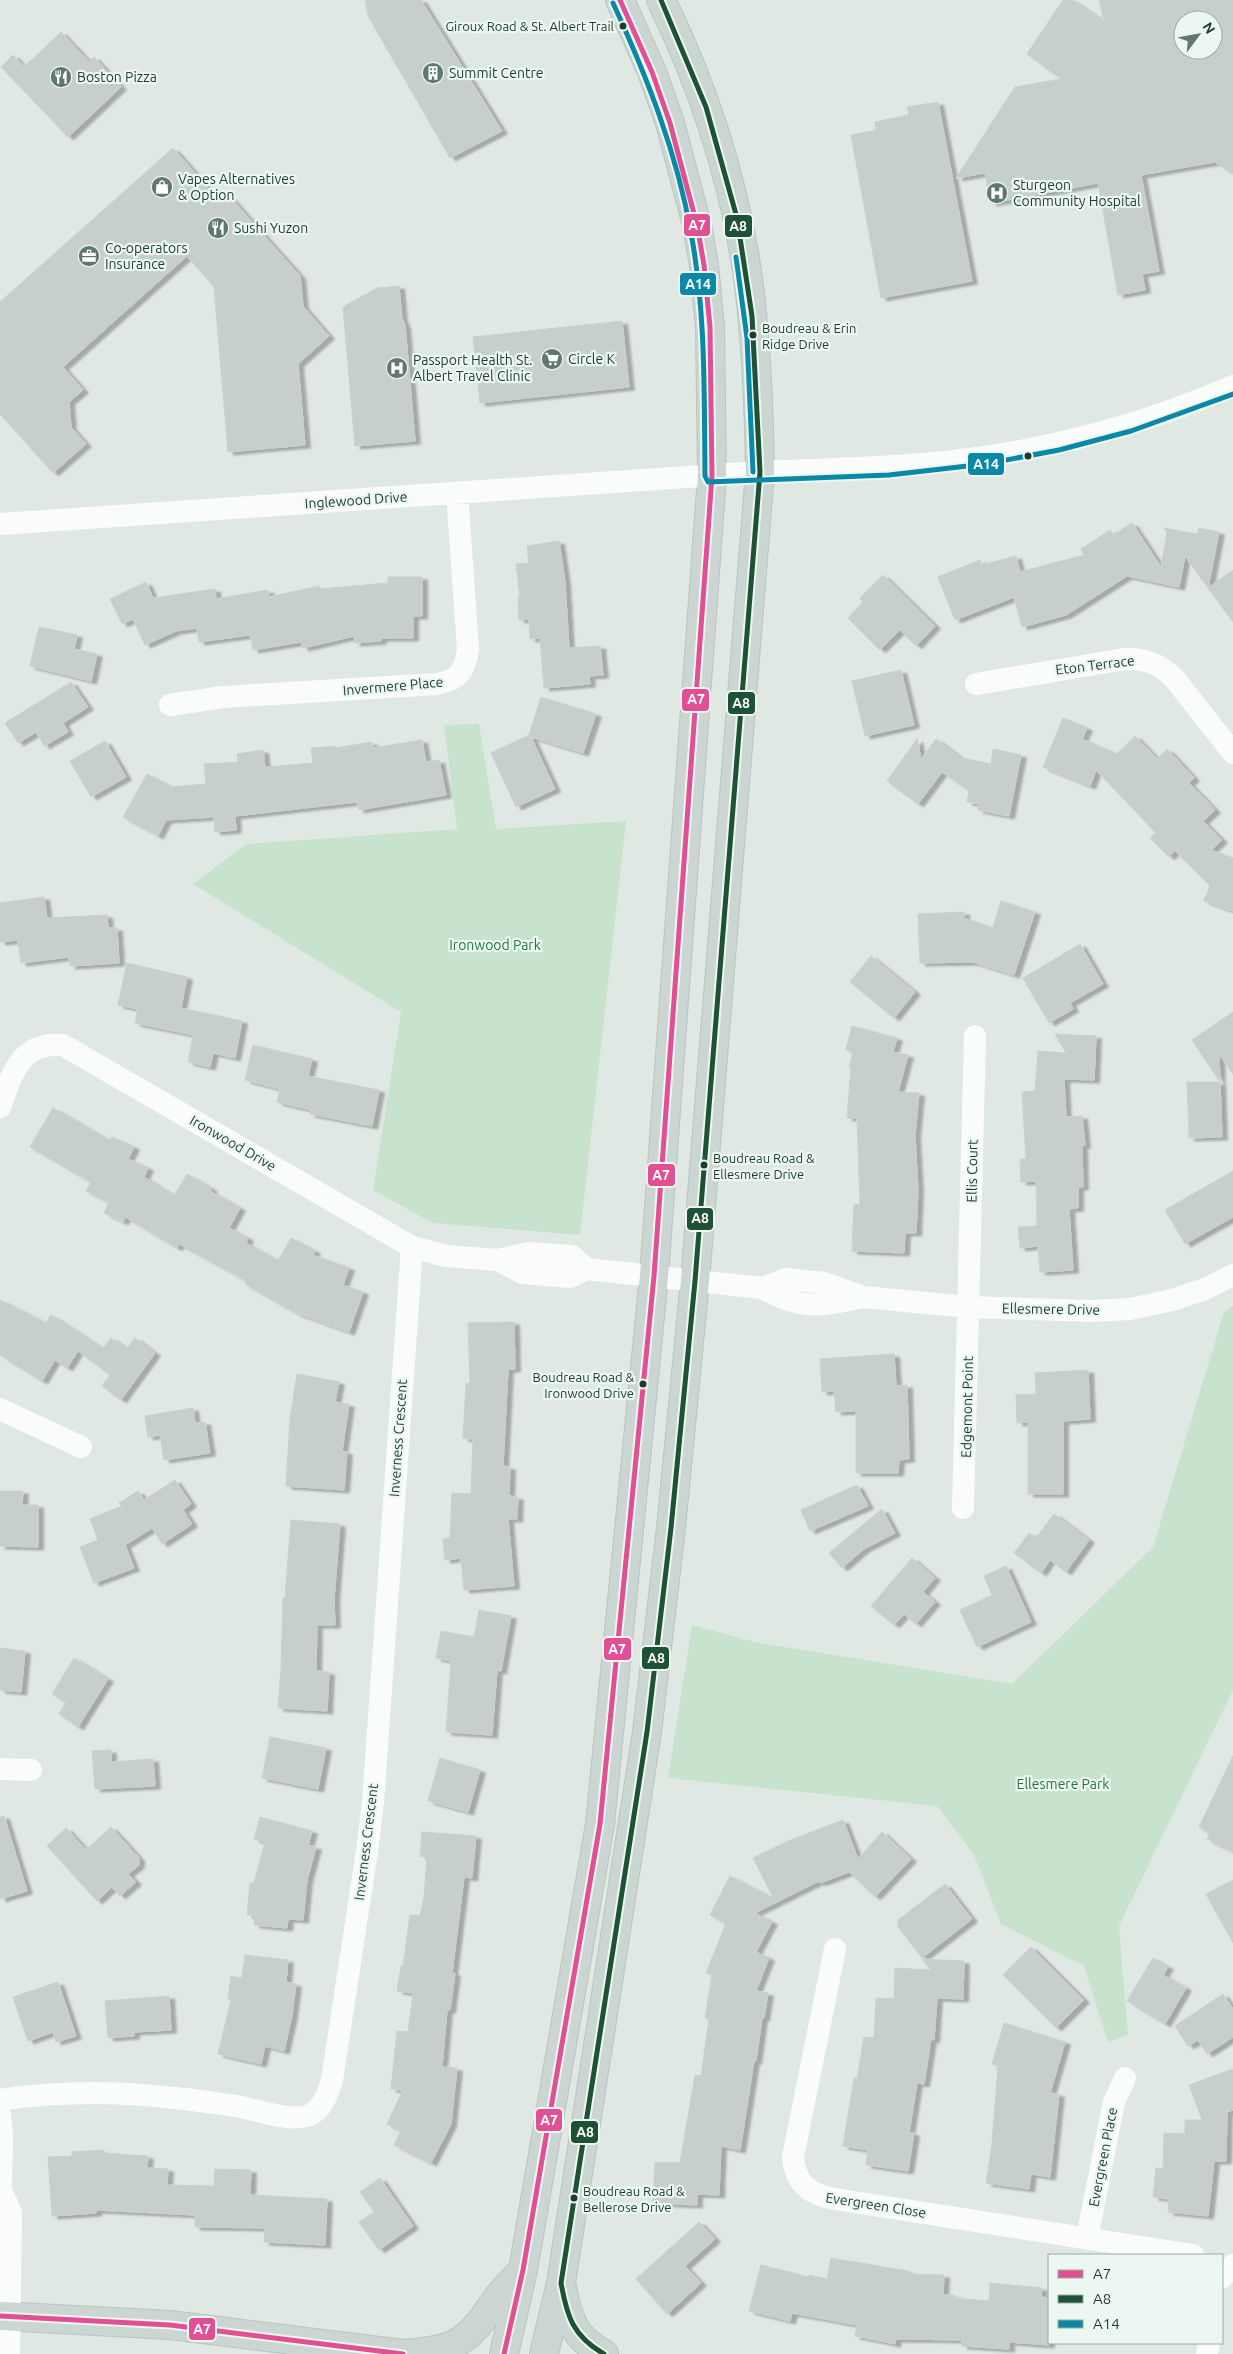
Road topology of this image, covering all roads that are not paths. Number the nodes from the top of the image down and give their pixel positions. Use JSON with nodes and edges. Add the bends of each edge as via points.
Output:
{"nodes":[{"id":1,"x":620,"y":0,"type":"edge"},
{"id":2,"x":661,"y":0,"type":"edge"},
{"id":3,"x":1233,"y":386,"type":"edge"},
{"id":4,"x":760,"y":472,"type":"junction"},
{"id":5,"x":712,"y":476,"type":"junction"},
{"id":6,"x":457,"y":493,"type":"junction"},
{"id":7,"x":0,"y":524,"type":"edge"},
{"id":8,"x":976,"y":684,"type":"dead end"},
{"id":9,"x":170,"y":705,"type":"dead end"},
{"id":10,"x":1233,"y":752,"type":"edge"},
{"id":11,"x":975,"y":1036,"type":"dead end"},
{"id":12,"x":0,"y":1107,"type":"edge"},
{"id":13,"x":412,"y":1247,"type":"junction"},
{"id":14,"x":1233,"y":1275,"type":"edge"},
{"id":15,"x":654,"y":1276,"type":"junction"},
{"id":16,"x":695,"y":1281,"type":"junction"},
{"id":17,"x":969,"y":1307,"type":"junction"},
{"id":18,"x":0,"y":1409,"type":"edge"},
{"id":19,"x":81,"y":1447,"type":"dead end"},
{"id":20,"x":964,"y":1508,"type":"dead end"},
{"id":21,"x":0,"y":1769,"type":"edge"},
{"id":22,"x":31,"y":1770,"type":"dead end"},
{"id":23,"x":834,"y":1949,"type":"dead end"},
{"id":24,"x":1125,"y":2078,"type":"dead end"},
{"id":25,"x":0,"y":2100,"type":"edge"},
{"id":26,"x":0,"y":2115,"type":"edge"},
{"id":27,"x":0,"y":2191,"type":"edge"},
{"id":28,"x":1087,"y":2238,"type":"junction"},
{"id":29,"x":1187,"y":2254,"type":"edge"},
{"id":30,"x":1233,"y":2263,"type":"edge"},
{"id":31,"x":523,"y":2270,"type":"junction"},
{"id":32,"x":1223,"y":2277,"type":"edge"},
{"id":33,"x":561,"y":2283,"type":"junction"},
{"id":34,"x":5,"y":2316,"type":"edge"},
{"id":35,"x":9,"y":2354,"type":"edge"},
{"id":36,"x":402,"y":2354,"type":"edge"},
{"id":37,"x":504,"y":2354,"type":"edge"},
{"id":38,"x":544,"y":2354,"type":"edge"},
{"id":39,"x":604,"y":2354,"type":"edge"}],
"edges":[{"from":1,"to":5,"type":"main road","via":[[652,72],[670,123],[697,226],[710,327]]},
{"from":2,"to":4,"type":"main road","via":[[702,99],[730,186],[750,292],[760,424]]},
{"from":3,"to":4,"type":"street","name":"Inglewood Drive","via":[[1101,431],[1013,452],[928,463]]},
{"from":4,"to":5,"type":"street","name":"Inglewood Drive"},
{"from":4,"to":16,"type":"main road"},
{"from":5,"to":6,"type":"street","name":"Inglewood Drive"},
{"from":5,"to":15,"type":"main road"},
{"from":6,"to":7,"type":"street","name":"Inglewood Drive"},
{"from":6,"to":9,"type":"street","name":"Invermere Place","via":[[468,650],[463,669],[454,680]]},
{"from":8,"to":10,"type":"street","name":"Eton Terrace","via":[[1125,659],[1146,660],[1174,678]]},
{"from":11,"to":17,"type":"street","name":"Ellis Court"},
{"from":12,"to":13,"type":"street","name":"Ironwood Drive","via":[[15,1069],[23,1058],[40,1046],[63,1045]]},
{"from":13,"to":15,"type":"street","name":"Ironwood Drive","via":[[446,1256],[498,1260],[528,1252],[572,1256],[587,1269]]},
{"from":13,"to":25,"type":"street","name":"Inverness Crescent","via":[[372,1803],[366,1860],[328,2094],[316,2112],[306,2117],[237,2106],[104,2093],[35,2095]]},
{"from":14,"to":17,"type":"street","name":"Ellesmere Drive","via":[[1188,1295],[1130,1309]]},
{"from":15,"to":16,"type":"street","name":"Ironwood Drive"},
{"from":15,"to":31,"type":"main road","via":[[600,1824]]},
{"from":16,"to":17,"type":"street","name":"Ellesmere Drive","via":[[762,1288],[786,1279],[825,1283],[863,1298]]},
{"from":16,"to":33,"type":"main road","via":[[672,1528],[647,1732]]},
{"from":17,"to":20,"type":"street","name":"Edgemont Point"},
{"from":18,"to":19,"type":"street"},
{"from":21,"to":22,"type":"street"},
{"from":23,"to":28,"type":"street","name":"Evergreen Close","via":[[793,2157],[800,2182],[808,2190],[824,2197]]},
{"from":24,"to":28,"type":"street","name":"Evergreen Place","via":[[1114,2102]]},
{"from":26,"to":27,"type":"street"},
{"from":27,"to":34,"type":"street","via":[[11,2213]]},
{"from":28,"to":29,"type":"street","name":"Evergreen Close"},
{"from":30,"to":32,"type":"street"},
{"from":31,"to":36,"type":"main road","via":[[499,2296],[483,2321],[462,2339],[441,2349]]},
{"from":31,"to":37,"type":"main road"},
{"from":33,"to":38,"type":"main road"},
{"from":33,"to":39,"type":"main road","via":[[573,2327],[594,2349]]},
{"from":34,"to":35,"type":"street"},
{"from":34,"to":36,"type":"main road","via":[[170,2325]]}]}
